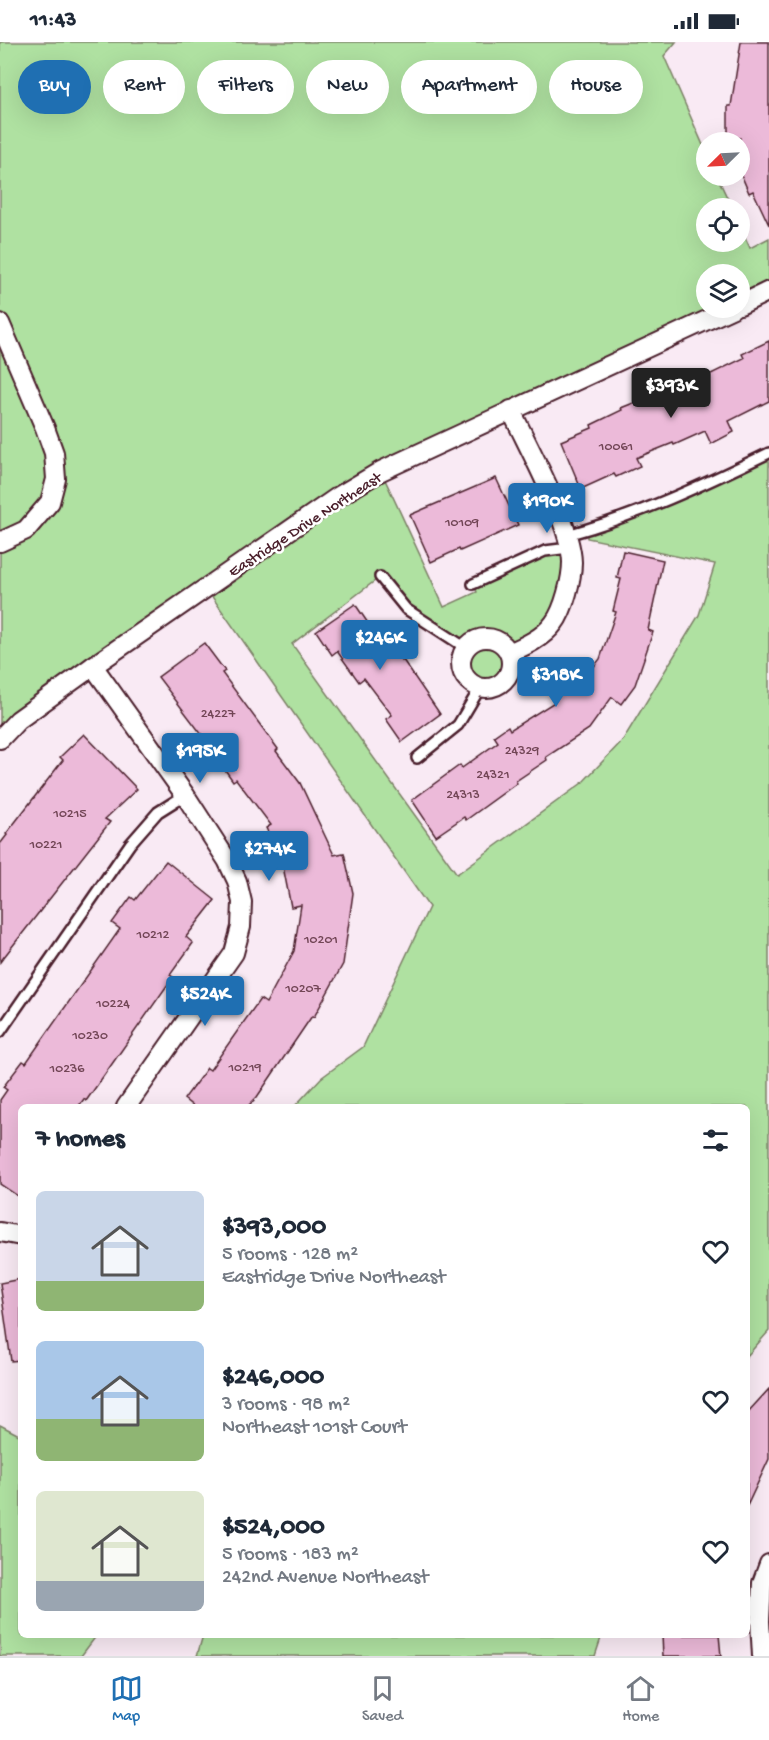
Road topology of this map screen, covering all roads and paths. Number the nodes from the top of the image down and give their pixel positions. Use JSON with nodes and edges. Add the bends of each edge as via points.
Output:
{"nodes":[{"id":1,"x":769,"y":291,"type":"edge"},
{"id":2,"x":750,"y":300,"type":"edge"},
{"id":3,"x":712,"y":318,"type":"edge"},
{"id":4,"x":1,"y":326,"type":"edge"},
{"id":5,"x":511,"y":410,"type":"junction"},
{"id":6,"x":769,"y":453,"type":"edge"},
{"id":7,"x":0,"y":542,"type":"edge"},
{"id":8,"x":568,"y":542,"type":"junction"},
{"id":9,"x":380,"y":577,"type":"dead end"},
{"id":10,"x":473,"y":584,"type":"dead end"},
{"id":11,"x":466,"y":648,"type":"junction"},
{"id":12,"x":508,"y":653,"type":"junction"},
{"id":13,"x":93,"y":666,"type":"junction"},
{"id":14,"x":480,"y":687,"type":"junction"},
{"id":15,"x":0,"y":739,"type":"edge"},
{"id":16,"x":417,"y":758,"type":"dead end"},
{"id":17,"x":185,"y":795,"type":"junction"},
{"id":18,"x":0,"y":1032,"type":"edge"},
{"id":19,"x":128,"y":1104,"type":"edge"},
{"id":20,"x":0,"y":1232,"type":"edge"},
{"id":21,"x":18,"y":1235,"type":"edge"},
{"id":22,"x":769,"y":1564,"type":"edge"},
{"id":23,"x":762,"y":1656,"type":"edge"}],
"edges":[{"from":1,"to":2,"type":"street"},
{"from":3,"to":5,"type":"street","name":"Eastridge Drive Northeast"},
{"from":4,"to":7,"type":"street","via":[[54,453],[56,479],[50,502],[26,530]]},
{"from":5,"to":8,"type":"street"},
{"from":5,"to":13,"type":"street","name":"Eastridge Drive Northeast","via":[[381,471],[339,496]]},
{"from":6,"to":8,"type":"lane"},
{"from":8,"to":10,"type":"lane"},
{"from":8,"to":12,"type":"street","via":[[572,562],[569,584],[554,623],[532,642]]},
{"from":9,"to":11,"type":"lane","via":[[406,609]]},
{"from":11,"to":12,"type":"street","via":[[486,638],[501,642]]},
{"from":11,"to":14,"type":"street","via":[[461,663],[463,671],[466,678]]},
{"from":12,"to":14,"type":"street","via":[[512,662],[507,677],[495,687]]},
{"from":13,"to":15,"type":"street","name":"Eastridge Drive Northeast","via":[[18,720]]},
{"from":13,"to":17,"type":"street"},
{"from":14,"to":16,"type":"lane","via":[[458,725]]},
{"from":17,"to":18,"type":"lane","via":[[158,812],[130,844]]},
{"from":17,"to":19,"type":"street","via":[[237,881],[242,902],[241,927],[234,953]]},
{"from":20,"to":21,"type":"street"},
{"from":22,"to":23,"type":"street","via":[[762,1583]]}]}
